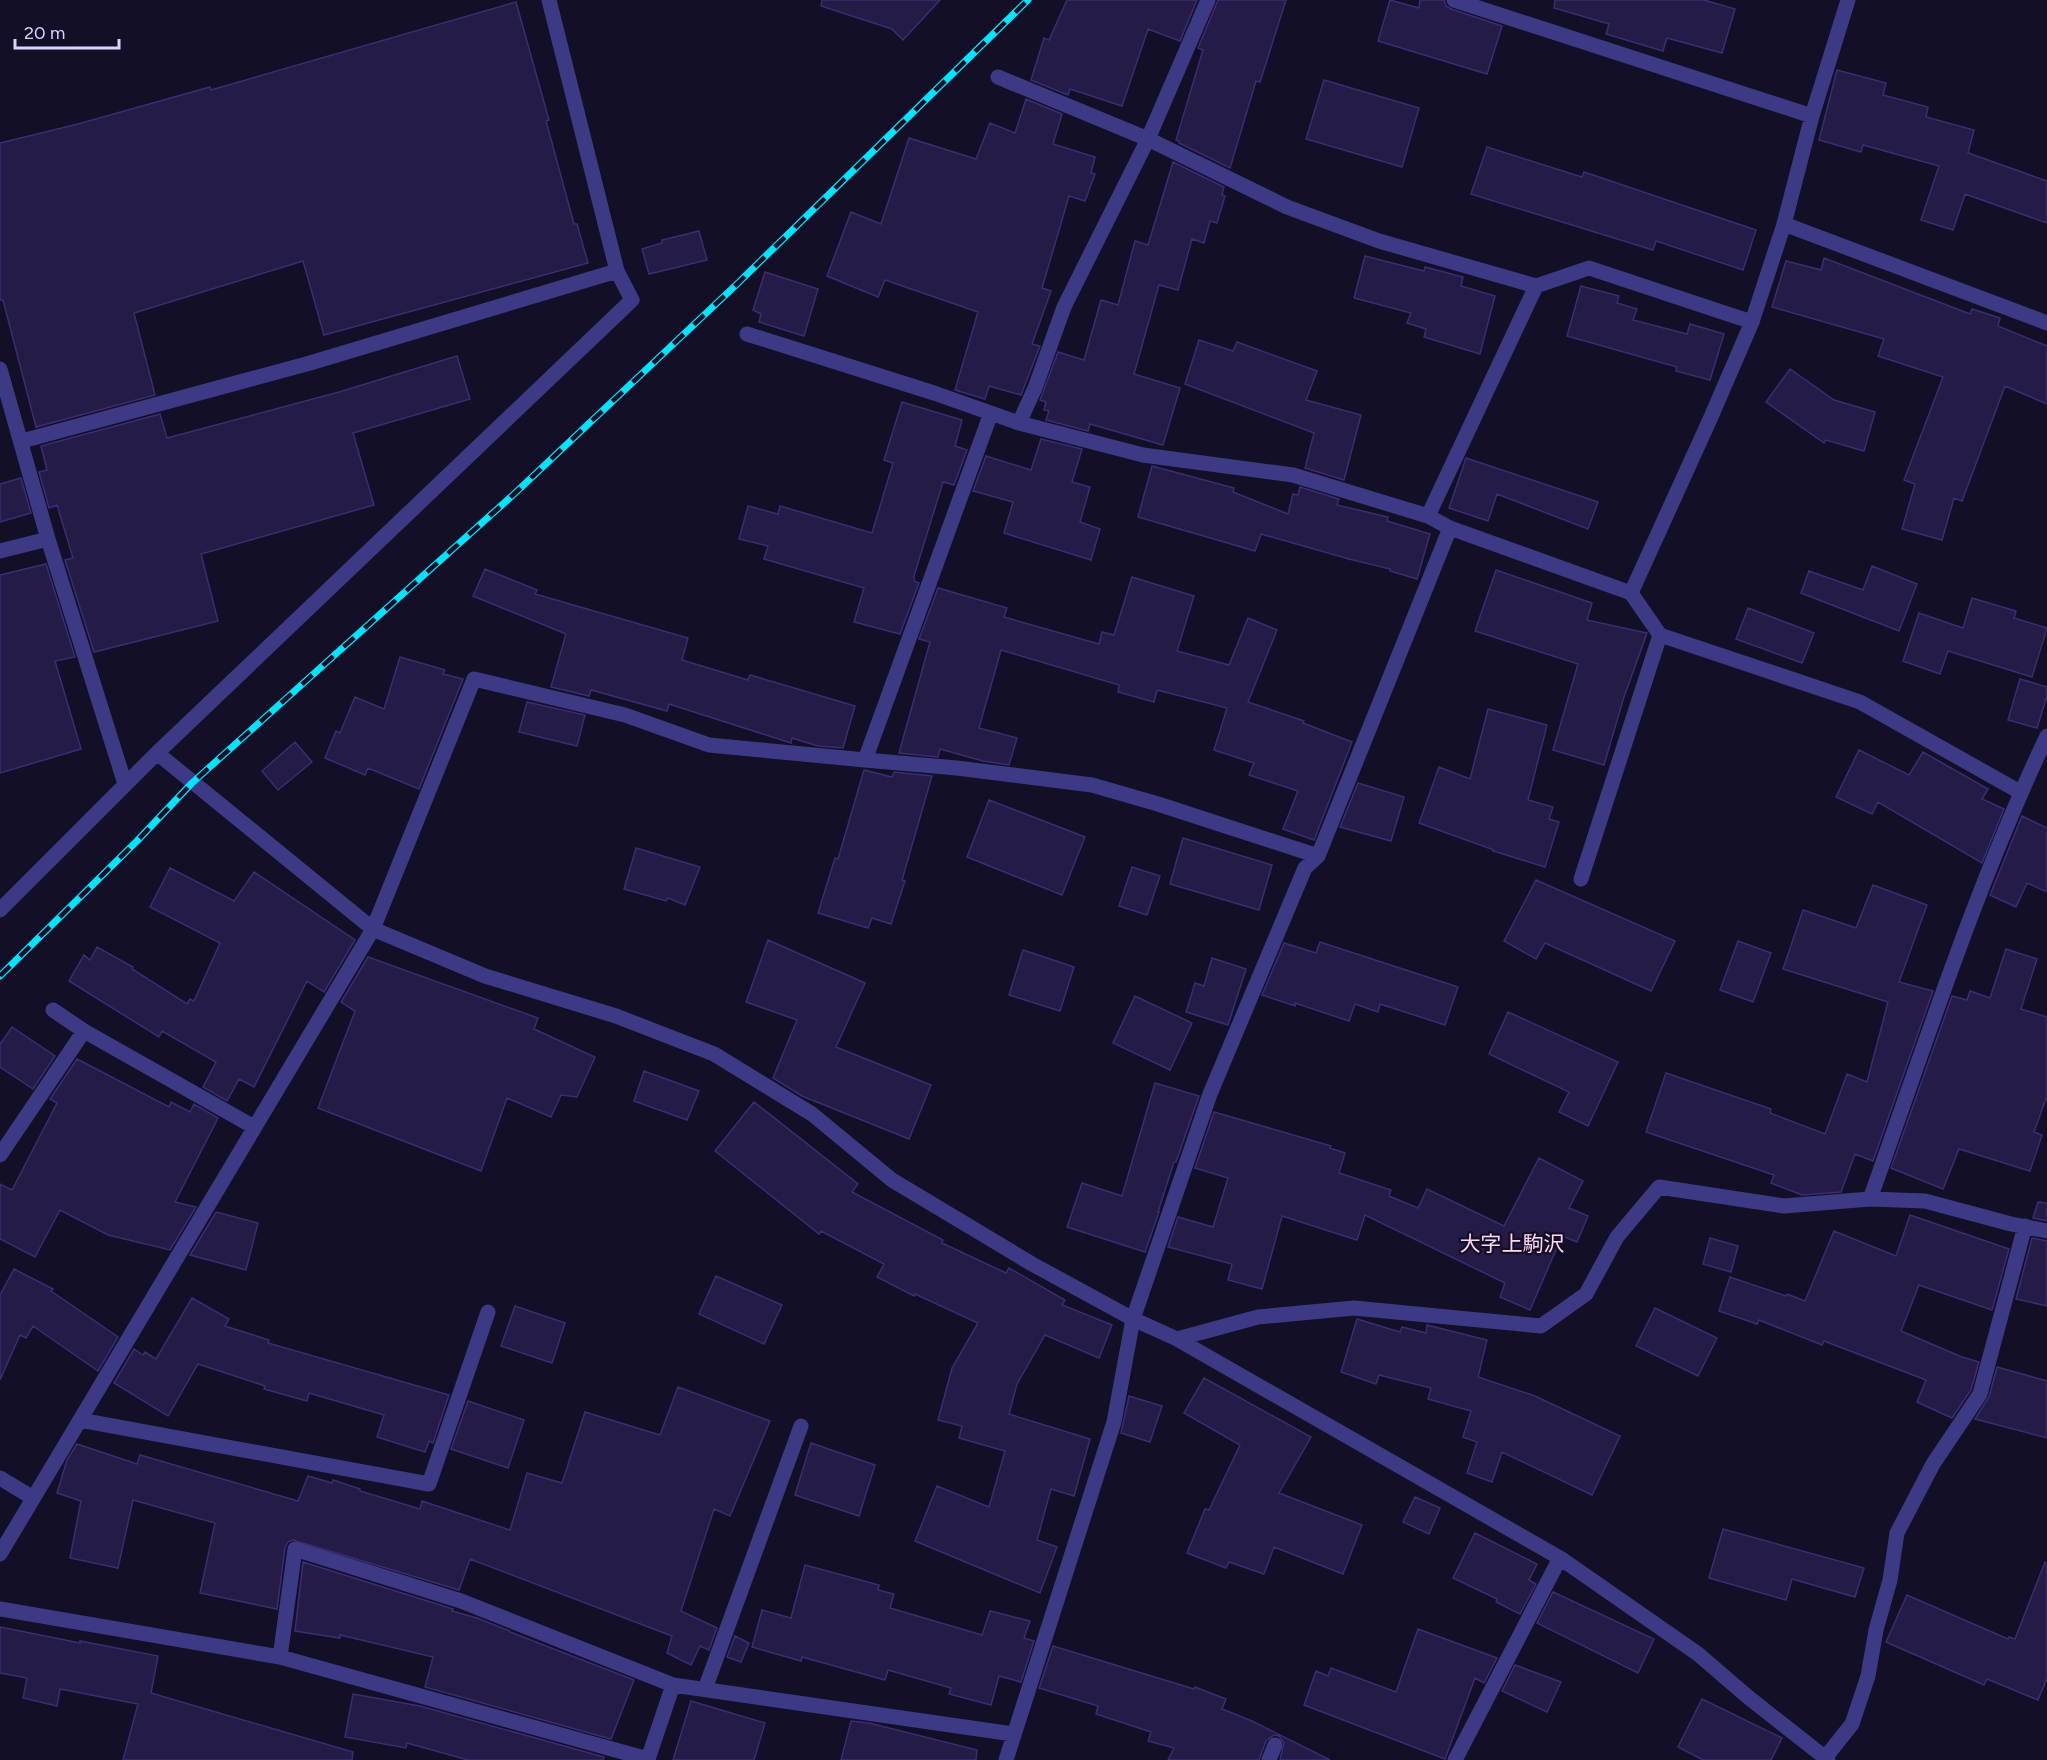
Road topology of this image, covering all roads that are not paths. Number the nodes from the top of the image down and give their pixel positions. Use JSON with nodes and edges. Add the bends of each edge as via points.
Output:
{"nodes":[{"id":1,"x":549,"y":0,"type":"edge"},
{"id":2,"x":1208,"y":0,"type":"edge"},
{"id":3,"x":1454,"y":0,"type":"edge"},
{"id":4,"x":1848,"y":0,"type":"edge"},
{"id":5,"x":998,"y":77,"type":"dead end"},
{"id":6,"x":1812,"y":116,"type":"junction"},
{"id":7,"x":1148,"y":139,"type":"junction"},
{"id":8,"x":1784,"y":224,"type":"junction"},
{"id":9,"x":617,"y":271,"type":"junction"},
{"id":10,"x":1536,"y":286,"type":"junction"},
{"id":11,"x":1752,"y":322,"type":"junction"},
{"id":12,"x":2047,"y":323,"type":"edge"},
{"id":13,"x":747,"y":334,"type":"dead end"},
{"id":14,"x":0,"y":369,"type":"edge"},
{"id":15,"x":991,"y":413,"type":"junction"},
{"id":16,"x":1018,"y":423,"type":"junction"},
{"id":17,"x":22,"y":441,"type":"junction"},
{"id":18,"x":1428,"y":516,"type":"junction"},
{"id":19,"x":1450,"y":528,"type":"junction"},
{"id":20,"x":48,"y":539,"type":"junction"},
{"id":21,"x":0,"y":551,"type":"edge"},
{"id":22,"x":1631,"y":592,"type":"junction"},
{"id":23,"x":1660,"y":635,"type":"junction"},
{"id":24,"x":2047,"y":735,"type":"edge"},
{"id":25,"x":157,"y":753,"type":"junction"},
{"id":26,"x":865,"y":760,"type":"junction"},
{"id":27,"x":125,"y":784,"type":"junction"},
{"id":28,"x":2020,"y":792,"type":"junction"},
{"id":29,"x":1318,"y":856,"type":"junction"},
{"id":30,"x":1581,"y":879,"type":"dead end"},
{"id":31,"x":0,"y":910,"type":"edge"},
{"id":32,"x":373,"y":929,"type":"junction"},
{"id":33,"x":53,"y":1010,"type":"dead end"},
{"id":34,"x":84,"y":1031,"type":"junction"},
{"id":35,"x":254,"y":1127,"type":"junction"},
{"id":36,"x":0,"y":1155,"type":"edge"},
{"id":37,"x":1870,"y":1199,"type":"junction"},
{"id":38,"x":2025,"y":1226,"type":"junction"},
{"id":39,"x":2047,"y":1231,"type":"edge"},
{"id":40,"x":488,"y":1312,"type":"dead end"},
{"id":41,"x":1133,"y":1319,"type":"junction"},
{"id":42,"x":1177,"y":1339,"type":"junction"},
{"id":43,"x":80,"y":1420,"type":"junction"},
{"id":44,"x":801,"y":1426,"type":"dead end"},
{"id":45,"x":0,"y":1478,"type":"edge"},
{"id":46,"x":33,"y":1498,"type":"junction"},
{"id":47,"x":0,"y":1554,"type":"edge"},
{"id":48,"x":1560,"y":1558,"type":"junction"},
{"id":49,"x":0,"y":1609,"type":"edge"},
{"id":50,"x":280,"y":1657,"type":"junction"},
{"id":51,"x":673,"y":1685,"type":"junction"},
{"id":52,"x":705,"y":1689,"type":"junction"},
{"id":53,"x":1013,"y":1734,"type":"junction"},
{"id":54,"x":1275,"y":1745,"type":"dead end"},
{"id":55,"x":648,"y":1759,"type":"edge"},
{"id":56,"x":1827,"y":1759,"type":"edge"},
{"id":57,"x":1006,"y":1760,"type":"edge"},
{"id":58,"x":1269,"y":1760,"type":"edge"},
{"id":59,"x":1455,"y":1760,"type":"edge"}],
"edges":[{"from":1,"to":9,"type":"street"},
{"from":2,"to":7,"type":"street"},
{"from":3,"to":6,"type":"street"},
{"from":4,"to":6,"type":"street"},
{"from":5,"to":7,"type":"street"},
{"from":6,"to":8,"type":"street"},
{"from":7,"to":10,"type":"street","via":[[1287,207],[1379,241]]},
{"from":7,"to":16,"type":"street","via":[[1064,307]]},
{"from":8,"to":11,"type":"street"},
{"from":8,"to":12,"type":"street"},
{"from":9,"to":17,"type":"street","via":[[310,363]]},
{"from":9,"to":25,"type":"street","via":[[632,300]]},
{"from":10,"to":11,"type":"street","via":[[1589,268]]},
{"from":10,"to":18,"type":"street"},
{"from":11,"to":22,"type":"street"},
{"from":13,"to":15,"type":"street"},
{"from":14,"to":17,"type":"street"},
{"from":15,"to":16,"type":"street"},
{"from":15,"to":26,"type":"street"},
{"from":16,"to":18,"type":"street","via":[[1143,454],[1293,475]]},
{"from":17,"to":20,"type":"street"},
{"from":18,"to":19,"type":"street"},
{"from":19,"to":22,"type":"street"},
{"from":19,"to":29,"type":"street"},
{"from":20,"to":21,"type":"street"},
{"from":20,"to":27,"type":"street"},
{"from":22,"to":23,"type":"street"},
{"from":23,"to":28,"type":"street","via":[[1860,702]]},
{"from":23,"to":30,"type":"street"},
{"from":24,"to":28,"type":"street"},
{"from":25,"to":27,"type":"street"},
{"from":25,"to":32,"type":"street"},
{"from":26,"to":29,"type":"street","via":[[1092,785]]},
{"from":26,"to":32,"type":"street","via":[[708,745],[625,714],[474,679]]},
{"from":27,"to":31,"type":"street"},
{"from":28,"to":37,"type":"street"},
{"from":29,"to":41,"type":"street","via":[[1305,868],[1210,1094]]},
{"from":32,"to":35,"type":"street"},
{"from":32,"to":41,"type":"street","via":[[485,976],[616,1016],[714,1054],[812,1114],[892,1180]]},
{"from":33,"to":34,"type":"street"},
{"from":34,"to":35,"type":"street"},
{"from":34,"to":36,"type":"street"},
{"from":35,"to":43,"type":"street"},
{"from":37,"to":38,"type":"street","via":[[1924,1201]]},
{"from":37,"to":42,"type":"street","via":[[1784,1206],[1659,1187],[1617,1237],[1586,1294],[1541,1326],[1354,1308],[1258,1317]]},
{"from":38,"to":39,"type":"street"},
{"from":38,"to":56,"type":"street","via":[[1980,1394],[1933,1464],[1897,1533],[1868,1676],[1852,1724]]},
{"from":40,"to":43,"type":"street","via":[[429,1484]]},
{"from":41,"to":42,"type":"street"},
{"from":41,"to":53,"type":"street","via":[[1114,1422]]},
{"from":42,"to":48,"type":"street"},
{"from":43,"to":46,"type":"street"},
{"from":44,"to":52,"type":"street"},
{"from":45,"to":46,"type":"street"},
{"from":46,"to":47,"type":"street"},
{"from":48,"to":56,"type":"street","via":[[1698,1654]]},
{"from":48,"to":59,"type":"street"},
{"from":49,"to":50,"type":"street"},
{"from":50,"to":51,"type":"street","via":[[296,1549],[461,1600]]},
{"from":50,"to":55,"type":"street"},
{"from":51,"to":52,"type":"street"},
{"from":51,"to":55,"type":"street"},
{"from":52,"to":53,"type":"street"},
{"from":53,"to":57,"type":"street"},
{"from":54,"to":58,"type":"street"}]}
